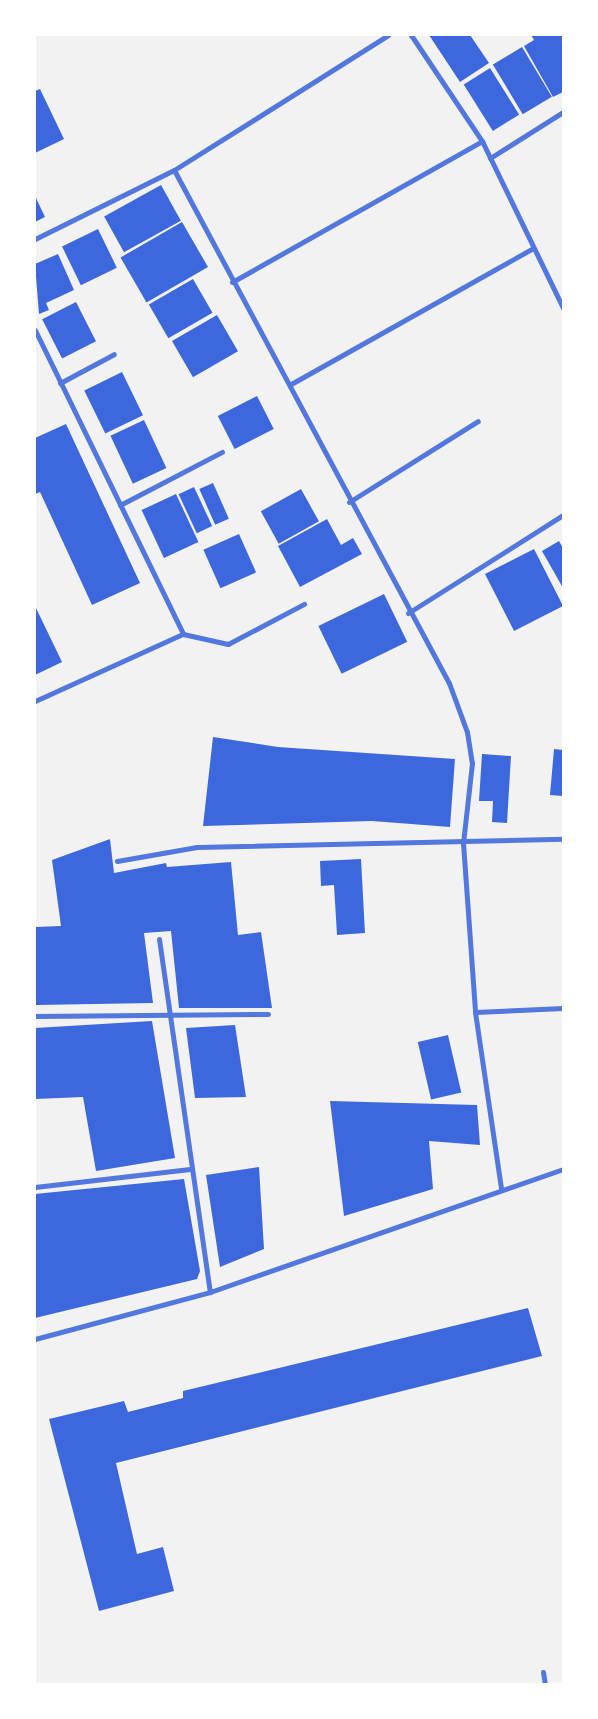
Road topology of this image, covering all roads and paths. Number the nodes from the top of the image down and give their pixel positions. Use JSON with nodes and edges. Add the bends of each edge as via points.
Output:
{"nodes":[{"id":1,"x":388,"y":35,"type":"edge"},
{"id":2,"x":411,"y":35,"type":"edge"},
{"id":3,"x":563,"y":112,"type":"edge"},
{"id":4,"x":482,"y":141,"type":"junction"},
{"id":5,"x":490,"y":158,"type":"junction"},
{"id":6,"x":174,"y":170,"type":"junction"},
{"id":7,"x":35,"y":239,"type":"edge"},
{"id":8,"x":532,"y":249,"type":"junction"},
{"id":9,"x":232,"y":282,"type":"junction"},
{"id":10,"x":563,"y":308,"type":"edge"},
{"id":11,"x":35,"y":330,"type":"edge"},
{"id":12,"x":114,"y":354,"type":"dead end"},
{"id":13,"x":60,"y":383,"type":"junction"},
{"id":14,"x":291,"y":384,"type":"junction"},
{"id":15,"x":478,"y":421,"type":"dead end"},
{"id":16,"x":222,"y":452,"type":"dead end"},
{"id":17,"x":349,"y":502,"type":"junction"},
{"id":18,"x":120,"y":504,"type":"junction"},
{"id":19,"x":563,"y":515,"type":"edge"},
{"id":20,"x":304,"y":604,"type":"dead end"},
{"id":21,"x":408,"y":613,"type":"junction"},
{"id":22,"x":183,"y":634,"type":"junction"},
{"id":23,"x":35,"y":701,"type":"edge"},
{"id":24,"x":563,"y":839,"type":"edge"},
{"id":25,"x":463,"y":843,"type":"junction"},
{"id":26,"x":117,"y":862,"type":"dead end"},
{"id":27,"x":159,"y":938,"type":"dead end"},
{"id":28,"x":563,"y":1008,"type":"edge"},
{"id":29,"x":475,"y":1012,"type":"junction"},
{"id":30,"x":169,"y":1013,"type":"junction"},
{"id":31,"x":268,"y":1014,"type":"dead end"},
{"id":32,"x":35,"y":1016,"type":"edge"},
{"id":33,"x":190,"y":1169,"type":"junction"},
{"id":34,"x":563,"y":1169,"type":"edge"},
{"id":35,"x":35,"y":1187,"type":"edge"},
{"id":36,"x":501,"y":1189,"type":"junction"},
{"id":37,"x":210,"y":1292,"type":"junction"},
{"id":38,"x":35,"y":1339,"type":"edge"},
{"id":39,"x":543,"y":1672,"type":"dead end"},
{"id":40,"x":545,"y":1684,"type":"edge"}],
"edges":[{"from":1,"to":6,"type":"street"},
{"from":2,"to":4,"type":"street"},
{"from":3,"to":5,"type":"street"},
{"from":4,"to":5,"type":"street"},
{"from":4,"to":9,"type":"street"},
{"from":5,"to":8,"type":"street"},
{"from":6,"to":7,"type":"street"},
{"from":6,"to":9,"type":"street"},
{"from":8,"to":10,"type":"street"},
{"from":8,"to":14,"type":"street"},
{"from":9,"to":14,"type":"street"},
{"from":11,"to":13,"type":"street"},
{"from":12,"to":13,"type":"street"},
{"from":13,"to":18,"type":"street"},
{"from":14,"to":17,"type":"street"},
{"from":15,"to":17,"type":"street"},
{"from":16,"to":18,"type":"street"},
{"from":17,"to":21,"type":"street"},
{"from":18,"to":22,"type":"street"},
{"from":19,"to":21,"type":"street"},
{"from":20,"to":22,"type":"street","via":[[228,644]]},
{"from":21,"to":25,"type":"street","via":[[449,683],[467,732],[472,763]]},
{"from":22,"to":23,"type":"street"},
{"from":24,"to":25,"type":"street"},
{"from":25,"to":26,"type":"street","via":[[196,847]]},
{"from":25,"to":29,"type":"street"},
{"from":27,"to":30,"type":"street"},
{"from":28,"to":29,"type":"street"},
{"from":29,"to":36,"type":"street"},
{"from":30,"to":31,"type":"street"},
{"from":30,"to":32,"type":"street"},
{"from":30,"to":33,"type":"street"},
{"from":33,"to":35,"type":"street"},
{"from":33,"to":37,"type":"street"},
{"from":34,"to":36,"type":"street"},
{"from":36,"to":37,"type":"street"},
{"from":37,"to":38,"type":"street"},
{"from":39,"to":40,"type":"street"}]}
